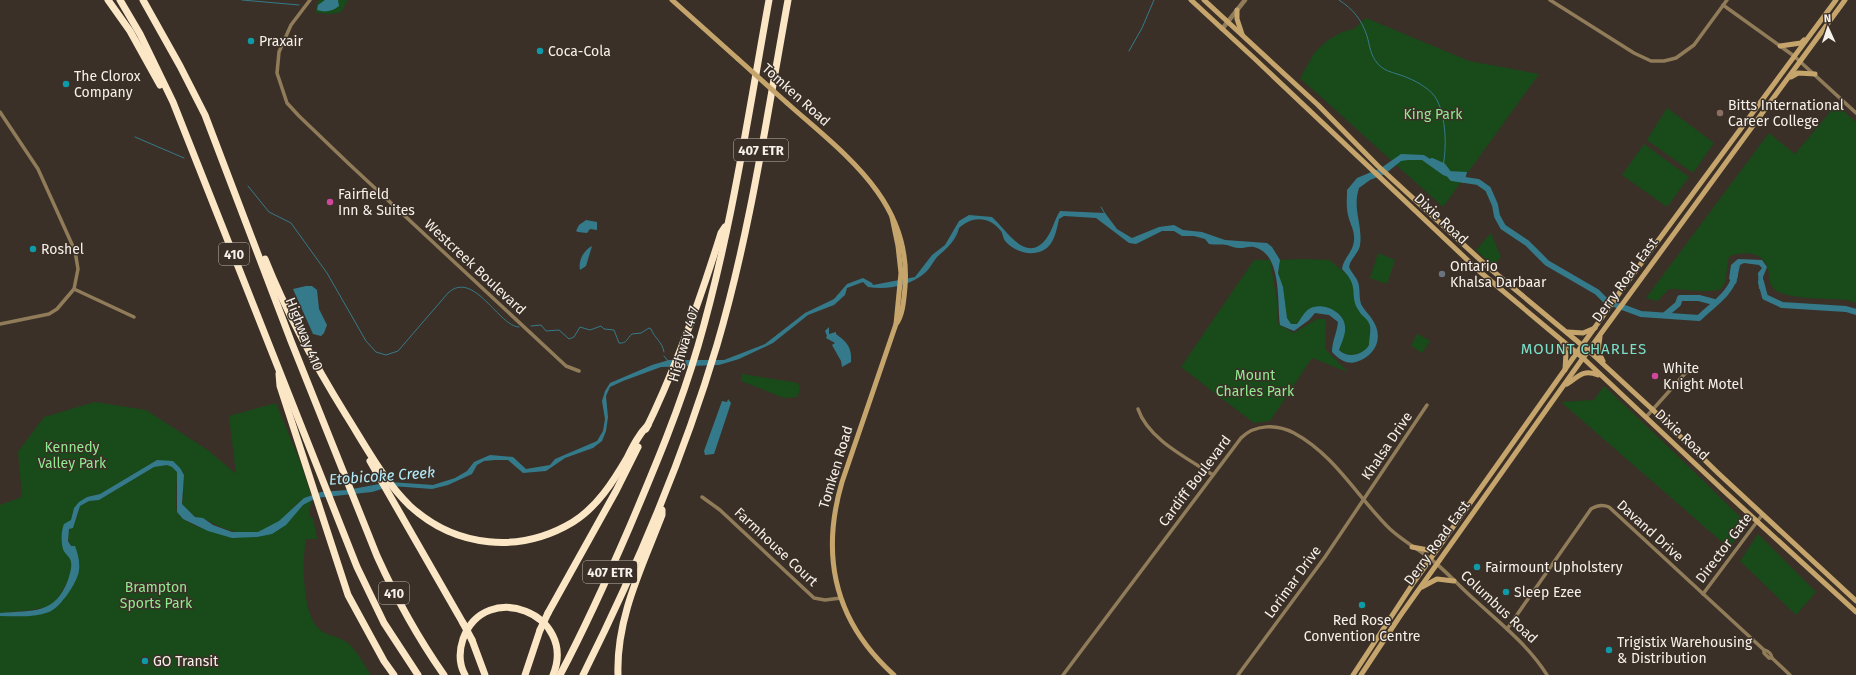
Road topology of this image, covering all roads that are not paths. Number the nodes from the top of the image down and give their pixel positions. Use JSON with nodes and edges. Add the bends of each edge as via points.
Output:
{"nodes":[{"id":1,"x":108,"y":0,"type":"edge"},
{"id":2,"x":120,"y":0,"type":"edge"},
{"id":3,"x":143,"y":0,"type":"edge"},
{"id":4,"x":147,"y":0,"type":"edge"},
{"id":5,"x":310,"y":0,"type":"edge"},
{"id":6,"x":672,"y":0,"type":"edge"},
{"id":7,"x":769,"y":0,"type":"edge"},
{"id":8,"x":788,"y":0,"type":"edge"},
{"id":9,"x":1191,"y":0,"type":"edge"},
{"id":10,"x":1204,"y":0,"type":"edge"},
{"id":11,"x":1245,"y":0,"type":"edge"},
{"id":12,"x":1550,"y":0,"type":"edge"},
{"id":13,"x":1727,"y":0,"type":"edge"},
{"id":14,"x":1836,"y":0,"type":"edge"},
{"id":15,"x":1846,"y":0,"type":"edge"},
{"id":16,"x":1723,"y":5,"type":"junction"},
{"id":17,"x":148,"y":9,"type":"junction"},
{"id":18,"x":1237,"y":10,"type":"junction"},
{"id":19,"x":1228,"y":22,"type":"junction"},
{"id":20,"x":1222,"y":29,"type":"junction"},
{"id":21,"x":1811,"y":34,"type":"junction"},
{"id":22,"x":1242,"y":35,"type":"junction"},
{"id":23,"x":1780,"y":46,"type":"junction"},
{"id":24,"x":1794,"y":56,"type":"junction"},
{"id":25,"x":1800,"y":62,"type":"junction"},
{"id":26,"x":1815,"y":74,"type":"junction"},
{"id":27,"x":1787,"y":80,"type":"junction"},
{"id":28,"x":173,"y":102,"type":"junction"},
{"id":29,"x":0,"y":112,"type":"edge"},
{"id":30,"x":1856,"y":113,"type":"edge"},
{"id":31,"x":1692,"y":192,"type":"junction"},
{"id":32,"x":1700,"y":197,"type":"junction"},
{"id":33,"x":728,"y":223,"type":"junction"},
{"id":34,"x":249,"y":229,"type":"junction"},
{"id":35,"x":74,"y":290,"type":"junction"},
{"id":36,"x":134,"y":317,"type":"dead end"},
{"id":37,"x":0,"y":324,"type":"edge"},
{"id":38,"x":1595,"y":328,"type":"junction"},
{"id":39,"x":1567,"y":332,"type":"junction"},
{"id":40,"x":1602,"y":332,"type":"junction"},
{"id":41,"x":1560,"y":340,"type":"junction"},
{"id":42,"x":1583,"y":345,"type":"junction"},
{"id":43,"x":1589,"y":351,"type":"junction"},
{"id":44,"x":1577,"y":354,"type":"junction"},
{"id":45,"x":1583,"y":358,"type":"junction"},
{"id":46,"x":1604,"y":364,"type":"junction"},
{"id":47,"x":278,"y":366,"type":"junction"},
{"id":48,"x":1690,"y":368,"type":"dead end"},
{"id":49,"x":1565,"y":370,"type":"junction"},
{"id":50,"x":578,"y":371,"type":"dead end"},
{"id":51,"x":1602,"y":376,"type":"junction"},
{"id":52,"x":1564,"y":385,"type":"junction"},
{"id":53,"x":1428,"y":406,"type":"dead end"},
{"id":54,"x":1138,"y":408,"type":"dead end"},
{"id":55,"x":1653,"y":410,"type":"junction"},
{"id":56,"x":1646,"y":417,"type":"junction"},
{"id":57,"x":648,"y":425,"type":"junction"},
{"id":58,"x":381,"y":474,"type":"junction"},
{"id":59,"x":1213,"y":475,"type":"junction"},
{"id":60,"x":702,"y":497,"type":"dead end"},
{"id":61,"x":1364,"y":499,"type":"junction"},
{"id":62,"x":661,"y":506,"type":"junction"},
{"id":63,"x":1762,"y":515,"type":"junction"},
{"id":64,"x":1757,"y":522,"type":"junction"},
{"id":65,"x":1444,"y":540,"type":"junction"},
{"id":66,"x":1412,"y":547,"type":"junction"},
{"id":67,"x":1431,"y":560,"type":"junction"},
{"id":68,"x":1436,"y":564,"type":"junction"},
{"id":69,"x":1454,"y":581,"type":"junction"},
{"id":70,"x":1420,"y":588,"type":"junction"},
{"id":71,"x":1703,"y":594,"type":"junction"},
{"id":72,"x":841,"y":598,"type":"junction"},
{"id":73,"x":1856,"y":602,"type":"edge"},
{"id":74,"x":1856,"y":612,"type":"edge"},
{"id":75,"x":358,"y":614,"type":"junction"},
{"id":76,"x":1507,"y":629,"type":"junction"},
{"id":77,"x":388,"y":675,"type":"edge"},
{"id":78,"x":394,"y":675,"type":"edge"},
{"id":79,"x":418,"y":675,"type":"edge"},
{"id":80,"x":444,"y":675,"type":"edge"},
{"id":81,"x":465,"y":675,"type":"edge"},
{"id":82,"x":485,"y":675,"type":"edge"},
{"id":83,"x":525,"y":675,"type":"edge"},
{"id":84,"x":553,"y":675,"type":"edge"},
{"id":85,"x":560,"y":675,"type":"edge"},
{"id":86,"x":583,"y":675,"type":"edge"},
{"id":87,"x":618,"y":675,"type":"edge"},
{"id":88,"x":894,"y":675,"type":"edge"},
{"id":89,"x":1063,"y":675,"type":"edge"},
{"id":90,"x":1239,"y":675,"type":"edge"},
{"id":91,"x":1353,"y":675,"type":"edge"},
{"id":92,"x":1361,"y":675,"type":"edge"},
{"id":93,"x":1547,"y":675,"type":"edge"},
{"id":94,"x":1790,"y":675,"type":"edge"}],
"edges":[{"from":1,"to":28,"type":"highway","via":[[130,31],[164,94]]},
{"from":2,"to":28,"type":"highway","number":"410","via":[[140,34]]},
{"from":3,"to":17,"type":"highway","name":"Highway 410","number":"410"},
{"from":4,"to":17,"type":"highway"},
{"from":5,"to":50,"type":"street","name":"Westcreek Boulevard","via":[[291,25],[279,52],[277,73],[287,103],[338,154],[560,361]]},
{"from":6,"to":72,"type":"main road","name":"Tomken Road","bridge":true,"via":[[864,174],[882,197],[892,217],[903,272],[902,293],[896,324],[834,508],[832,561]]},
{"from":7,"to":33,"type":"highway","name":"Highway 407","number":"407 ETR"},
{"from":8,"to":62,"type":"highway","number":"407 ETR","via":[[755,185],[717,344]]},
{"from":9,"to":20,"type":"main road","name":"Dixie Road"},
{"from":10,"to":19,"type":"main road","name":"Dixie Road"},
{"from":11,"to":18,"type":"street"},
{"from":12,"to":16,"type":"street","via":[[1651,61],[1676,58],[1690,49]]},
{"from":13,"to":16,"type":"street"},
{"from":14,"to":21,"type":"main road","name":"Derry Road East"},
{"from":15,"to":25,"type":"main road","name":"Derry Road East"},
{"from":16,"to":23,"type":"street"},
{"from":17,"to":34,"type":"highway","name":"Highway 410","number":"410","via":[[204,115]]},
{"from":18,"to":19,"type":"street"},
{"from":18,"to":22,"type":"main road"},
{"from":19,"to":20,"type":"street"},
{"from":19,"to":22,"type":"main road","name":"Dixie Road"},
{"from":20,"to":41,"type":"main road","name":"Dixie Road","via":[[1479,271]]},
{"from":21,"to":23,"type":"main road","via":[[1801,43]]},
{"from":21,"to":24,"type":"main road","name":"Derry Road East"},
{"from":22,"to":39,"type":"main road","name":"Dixie Road","via":[[1488,267]]},
{"from":23,"to":24,"type":"street"},
{"from":24,"to":25,"type":"street"},
{"from":24,"to":31,"type":"main road","name":"Derry Road East"},
{"from":25,"to":26,"type":"street"},
{"from":25,"to":27,"type":"main road","name":"Derry Road East"},
{"from":26,"to":27,"type":"main road","via":[[1798,73]]},
{"from":26,"to":30,"type":"street"},
{"from":27,"to":32,"type":"main road","name":"Derry Road East"},
{"from":28,"to":47,"type":"highway","number":"410"},
{"from":29,"to":35,"type":"street","via":[[38,169],[75,251],[78,269]]},
{"from":31,"to":32,"type":"main road"},
{"from":31,"to":38,"type":"main road","name":"Derry Road East"},
{"from":32,"to":40,"type":"main road","name":"Derry Road East"},
{"from":33,"to":57,"type":"highway","via":[[721,233],[698,306]]},
{"from":33,"to":85,"type":"highway","name":"Highway 407","number":"407 ETR","via":[[688,380],[653,473],[589,621]]},
{"from":34,"to":58,"type":"highway","via":[[257,238],[307,351]]},
{"from":34,"to":80,"type":"highway","name":"Highway 410","number":"410","via":[[291,341],[392,591]]},
{"from":35,"to":36,"type":"street"},
{"from":35,"to":37,"type":"street","via":[[49,314]]},
{"from":38,"to":39,"type":"main road","via":[[1583,333]]},
{"from":38,"to":42,"type":"main road","name":"Derry Road East"},
{"from":39,"to":42,"type":"main road","name":"Dixie Road"},
{"from":40,"to":43,"type":"main road","name":"Derry Road East"},
{"from":40,"to":46,"type":"main road","via":[[1598,351]]},
{"from":41,"to":44,"type":"main road","name":"Dixie Road"},
{"from":41,"to":49,"type":"main road","via":[[1566,353]]},
{"from":42,"to":43,"type":"main road","name":"Dixie Road"},
{"from":42,"to":44,"type":"main road","name":"Derry Road East"},
{"from":43,"to":45,"type":"main road","name":"Derry Road East"},
{"from":43,"to":46,"type":"main road","name":"Dixie Road"},
{"from":44,"to":45,"type":"main road","name":"Dixie Road"},
{"from":44,"to":49,"type":"main road","name":"Derry Road East"},
{"from":45,"to":51,"type":"main road","name":"Dixie Road"},
{"from":45,"to":52,"type":"main road","name":"Derry Road East"},
{"from":46,"to":55,"type":"main road","name":"Dixie Road"},
{"from":47,"to":75,"type":"highway","via":[[280,386],[342,577]]},
{"from":47,"to":79,"type":"highway","number":"410","via":[[357,567],[374,604]]},
{"from":48,"to":55,"type":"street"},
{"from":49,"to":65,"type":"main road","name":"Derry Road East"},
{"from":51,"to":52,"type":"main road","via":[[1582,372]]},
{"from":51,"to":56,"type":"main road","name":"Dixie Road"},
{"from":52,"to":68,"type":"main road","name":"Derry Road East"},
{"from":53,"to":61,"type":"street","name":"Khalsa Drive"},
{"from":54,"to":59,"type":"street","via":[[1141,419],[1165,443]]},
{"from":55,"to":56,"type":"street"},
{"from":55,"to":63,"type":"main road","name":"Dixie Road"},
{"from":56,"to":64,"type":"main road","name":"Dixie Road"},
{"from":57,"to":58,"type":"highway","via":[[616,477],[590,508],[565,526],[533,539],[498,543],[460,536],[429,520],[401,496]]},
{"from":57,"to":83,"type":"highway","bridge":true,"via":[[616,491],[548,613]]},
{"from":58,"to":82,"type":"highway","bridge":true,"via":[[391,498],[464,623]]},
{"from":59,"to":61,"type":"street","name":"Cardiff Boulevard","via":[[1244,434],[1258,428],[1278,428],[1297,434],[1325,456]]},
{"from":59,"to":89,"type":"street","name":"Cardiff Boulevard"},
{"from":60,"to":72,"type":"street","name":"Farmhouse Court","via":[[720,510],[814,598]]},
{"from":61,"to":66,"type":"street","name":"Cardiff Boulevard","via":[[1386,525]]},
{"from":61,"to":90,"type":"street","name":"Lorimar Drive","via":[[1326,557]]},
{"from":62,"to":86,"type":"highway","number":"407 ETR"},
{"from":62,"to":87,"type":"highway","via":[[662,515],[622,622]]},
{"from":63,"to":64,"type":"street","name":"Director Gate"},
{"from":63,"to":73,"type":"main road","name":"Dixie Road"},
{"from":64,"to":71,"type":"street","name":"Director Gate"},
{"from":64,"to":74,"type":"main road","name":"Dixie Road"},
{"from":65,"to":66,"type":"main road","via":[[1428,550]]},
{"from":65,"to":67,"type":"main road","name":"Derry Road East"},
{"from":66,"to":67,"type":"street","name":"Cardiff Boulevard"},
{"from":67,"to":68,"type":"street","name":"Columbus Road"},
{"from":67,"to":91,"type":"main road","name":"Derry Road East"},
{"from":68,"to":69,"type":"street","name":"Columbus Road"},
{"from":68,"to":70,"type":"main road","name":"Derry Road East"},
{"from":69,"to":70,"type":"main road","via":[[1437,579]]},
{"from":69,"to":76,"type":"street","name":"Columbus Road"},
{"from":70,"to":92,"type":"main road","name":"Derry Road East"},
{"from":71,"to":76,"type":"street","name":"Davand Drive","via":[[1609,507],[1599,505],[1591,509]]},
{"from":71,"to":94,"type":"street","name":"Davand Drive","via":[[1764,650],[1772,654],[1772,658]]},
{"from":72,"to":88,"type":"main road","name":"Tomken Road","via":[[847,614],[866,646]]},
{"from":75,"to":77,"type":"highway","via":[[360,623]]},
{"from":75,"to":78,"type":"highway"},
{"from":76,"to":93,"type":"street","name":"Columbus Road","via":[[1535,656]]},
{"from":81,"to":84,"type":"highway","via":[[460,651],[470,626],[486,612],[511,607],[523,609],[537,616],[551,633],[555,641],[556,657]]}]}
